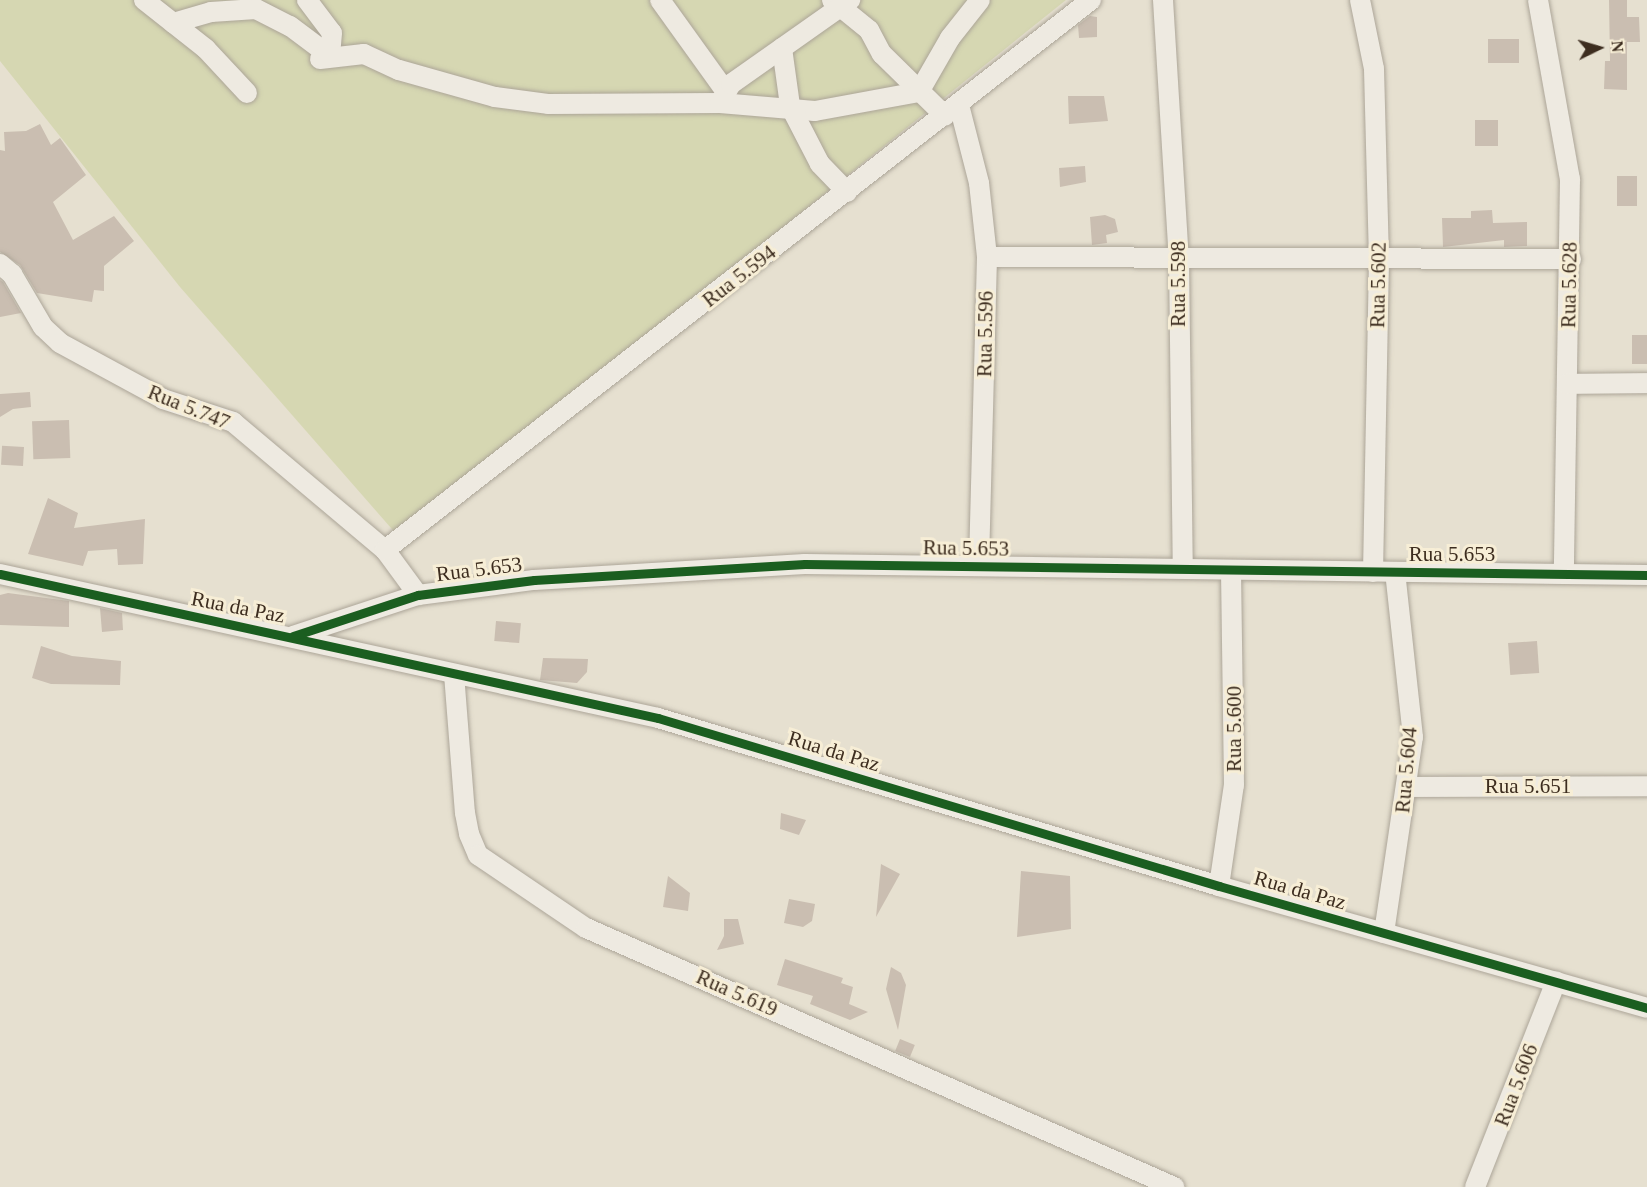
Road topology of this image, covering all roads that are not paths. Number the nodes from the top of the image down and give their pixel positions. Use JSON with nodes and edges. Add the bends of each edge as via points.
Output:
{"nodes":[{"id":1,"x":144,"y":0,"type":"edge"},
{"id":2,"x":307,"y":0,"type":"edge"},
{"id":3,"x":660,"y":0,"type":"edge"},
{"id":4,"x":980,"y":0,"type":"edge"},
{"id":5,"x":1091,"y":0,"type":"edge"},
{"id":6,"x":1163,"y":0,"type":"edge"},
{"id":7,"x":1360,"y":0,"type":"edge"},
{"id":8,"x":1538,"y":0,"type":"edge"},
{"id":9,"x":840,"y":3,"type":"edge"},
{"id":10,"x":219,"y":6,"type":"edge"},
{"id":11,"x":173,"y":23,"type":"junction"},
{"id":12,"x":782,"y":48,"type":"junction"},
{"id":13,"x":325,"y":57,"type":"junction"},
{"id":14,"x":919,"y":92,"type":"junction"},
{"id":15,"x":247,"y":93,"type":"dead end"},
{"id":16,"x":723,"y":97,"type":"junction"},
{"id":17,"x":790,"y":106,"type":"junction"},
{"id":18,"x":952,"y":111,"type":"junction"},
{"id":19,"x":847,"y":192,"type":"junction"},
{"id":20,"x":987,"y":257,"type":"junction"},
{"id":21,"x":1179,"y":259,"type":"junction"},
{"id":22,"x":1379,"y":260,"type":"junction"},
{"id":23,"x":1571,"y":260,"type":"junction"},
{"id":24,"x":0,"y":264,"type":"edge"},
{"id":25,"x":1647,"y":383,"type":"edge"},
{"id":26,"x":1567,"y":384,"type":"junction"},
{"id":27,"x":385,"y":550,"type":"junction"},
{"id":28,"x":979,"y":566,"type":"junction"},
{"id":29,"x":1183,"y":568,"type":"junction"},
{"id":30,"x":1231,"y":570,"type":"junction"},
{"id":31,"x":1373,"y":572,"type":"junction"},
{"id":32,"x":1395,"y":572,"type":"junction"},
{"id":33,"x":1564,"y":573,"type":"junction"},
{"id":34,"x":0,"y":574,"type":"edge"},
{"id":35,"x":1647,"y":575,"type":"edge"},
{"id":36,"x":418,"y":595,"type":"junction"},
{"id":37,"x":293,"y":636,"type":"junction"},
{"id":38,"x":454,"y":674,"type":"junction"},
{"id":39,"x":1408,"y":787,"type":"junction"},
{"id":40,"x":1645,"y":788,"type":"edge"},
{"id":41,"x":1219,"y":886,"type":"junction"},
{"id":42,"x":1384,"y":933,"type":"junction"},
{"id":43,"x":1556,"y":981,"type":"junction"},
{"id":44,"x":1647,"y":1008,"type":"edge"},
{"id":45,"x":1174,"y":1187,"type":"edge"},
{"id":46,"x":1474,"y":1187,"type":"edge"}],
"edges":[{"from":1,"to":11,"type":"street"},
{"from":2,"to":13,"type":"street","via":[[332,33]]},
{"from":3,"to":16,"type":"street"},
{"from":4,"to":14,"type":"street","via":[[950,38]]},
{"from":5,"to":18,"type":"street","name":"Rua 5.594"},
{"from":6,"to":21,"type":"street","name":"Rua 5.598"},
{"from":7,"to":22,"type":"street","name":"Rua 5.602","via":[[1374,69]]},
{"from":8,"to":23,"type":"street","name":"Rua 5.628","via":[[1570,179]]},
{"from":9,"to":12,"type":"street"},
{"from":9,"to":14,"type":"street","via":[[869,30],[882,54]]},
{"from":10,"to":11,"type":"street"},
{"from":10,"to":13,"type":"street","via":[[256,9],[290,26]]},
{"from":11,"to":15,"type":"street","via":[[206,49]]},
{"from":12,"to":16,"type":"street","via":[[731,84]]},
{"from":12,"to":17,"type":"street"},
{"from":13,"to":16,"type":"street","via":[[364,54],[399,70],[495,97],[548,104]]},
{"from":14,"to":17,"type":"street","via":[[815,111]]},
{"from":14,"to":18,"type":"street"},
{"from":16,"to":17,"type":"street"},
{"from":17,"to":19,"type":"street","via":[[820,164]]},
{"from":18,"to":19,"type":"street","name":"Rua 5.594"},
{"from":18,"to":20,"type":"street","name":"Rua 5.596","via":[[979,183]]},
{"from":19,"to":27,"type":"street","name":"Rua 5.594"},
{"from":20,"to":21,"type":"street"},
{"from":20,"to":28,"type":"street","name":"Rua 5.596"},
{"from":21,"to":22,"type":"street"},
{"from":21,"to":29,"type":"street","name":"Rua 5.598"},
{"from":22,"to":23,"type":"street"},
{"from":22,"to":31,"type":"street","name":"Rua 5.602"},
{"from":23,"to":26,"type":"street","name":"Rua 5.628"},
{"from":24,"to":27,"type":"street","name":"Rua 5.747","via":[[12,274],[43,327],[60,343],[163,399],[233,422]]},
{"from":25,"to":26,"type":"street"},
{"from":26,"to":33,"type":"street","name":"Rua 5.628"},
{"from":27,"to":36,"type":"street","name":"Rua 5.747"},
{"from":28,"to":29,"type":"street","name":"Rua 5.653"},
{"from":28,"to":36,"type":"street","name":"Rua 5.653","via":[[805,564],[534,580]]},
{"from":29,"to":30,"type":"street","name":"Rua 5.653"},
{"from":30,"to":31,"type":"street","name":"Rua 5.653"},
{"from":30,"to":41,"type":"street","name":"Rua 5.600","via":[[1234,773]]},
{"from":31,"to":32,"type":"street","name":"Rua 5.653"},
{"from":32,"to":33,"type":"street","name":"Rua 5.653"},
{"from":32,"to":39,"type":"street","name":"Rua 5.604","via":[[1413,737]]},
{"from":33,"to":35,"type":"street","name":"Rua 5.653"},
{"from":34,"to":37,"type":"street","name":"Rua da Paz"},
{"from":36,"to":37,"type":"street","name":"Rua 5.653"},
{"from":37,"to":38,"type":"street","name":"Rua da Paz"},
{"from":38,"to":41,"type":"street","name":"Rua da Paz","via":[[658,718]]},
{"from":38,"to":45,"type":"street","name":"Rua 5.619","via":[[465,813],[478,855],[586,928]]},
{"from":39,"to":40,"type":"street","name":"Rua 5.651"},
{"from":39,"to":42,"type":"street","name":"Rua 5.604"},
{"from":41,"to":42,"type":"street","name":"Rua da Paz"},
{"from":42,"to":43,"type":"street","name":"Rua da Paz"},
{"from":43,"to":44,"type":"street","name":"Rua da Paz"},
{"from":43,"to":46,"type":"street","name":"Rua 5.606"}]}
